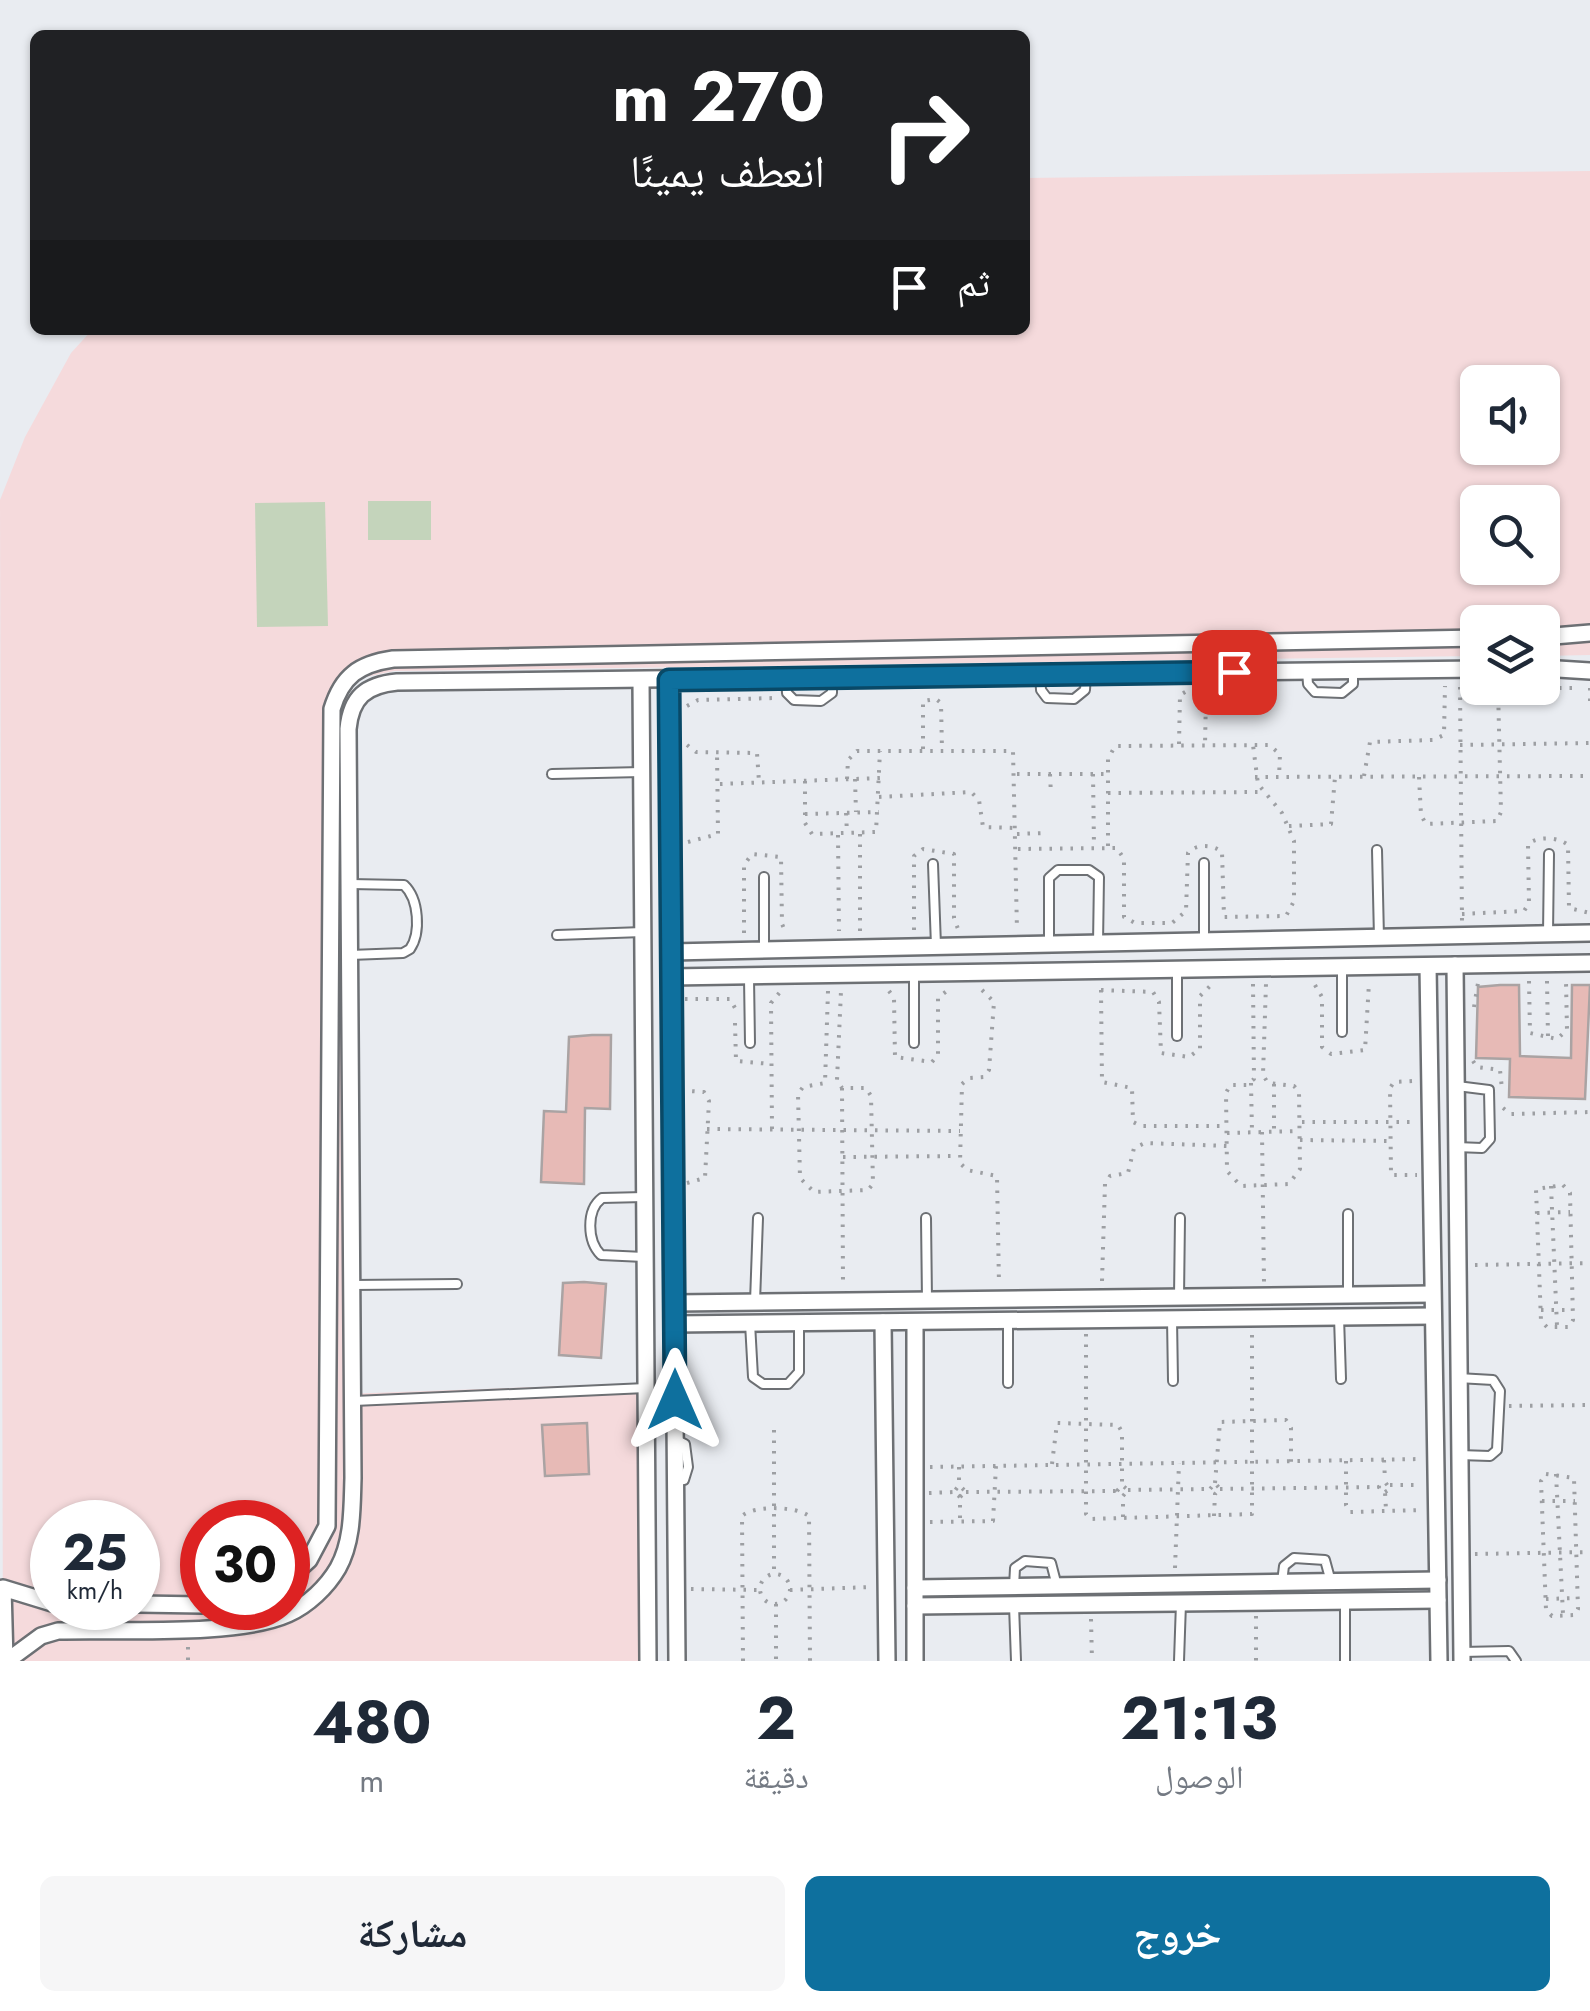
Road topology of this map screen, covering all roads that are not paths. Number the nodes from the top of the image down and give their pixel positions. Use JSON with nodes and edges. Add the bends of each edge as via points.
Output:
{"nodes":[{"id":1,"x":1590,"y":633,"type":"edge"},
{"id":2,"x":1560,"y":636,"type":"edge"},
{"id":3,"x":1460,"y":638,"type":"edge"},
{"id":4,"x":976,"y":648,"type":"junction"},
{"id":5,"x":1460,"y":669,"type":"edge"},
{"id":6,"x":1560,"y":669,"type":"edge"},
{"id":7,"x":1590,"y":671,"type":"edge"},
{"id":8,"x":1040,"y":674,"type":"junction"},
{"id":9,"x":1086,"y":674,"type":"junction"},
{"id":10,"x":978,"y":675,"type":"junction"},
{"id":11,"x":786,"y":678,"type":"junction"},
{"id":12,"x":832,"y":678,"type":"junction"},
{"id":13,"x":641,"y":680,"type":"junction"},
{"id":14,"x":669,"y":680,"type":"junction"},
{"id":15,"x":642,"y":772,"type":"junction"},
{"id":16,"x":552,"y":774,"type":"dead end"},
{"id":17,"x":1376,"y":850,"type":"dead end"},
{"id":18,"x":1549,"y":854,"type":"dead end"},
{"id":19,"x":933,"y":864,"type":"dead end"},
{"id":20,"x":1204,"y":864,"type":"dead end"},
{"id":21,"x":764,"y":876,"type":"dead end"},
{"id":22,"x":350,"y":884,"type":"junction"},
{"id":23,"x":642,"y":932,"type":"junction"},
{"id":24,"x":1548,"y":934,"type":"junction"},
{"id":25,"x":1590,"y":934,"type":"edge"},
{"id":26,"x":556,"y":936,"type":"dead end"},
{"id":27,"x":1379,"y":938,"type":"junction"},
{"id":28,"x":1204,"y":941,"type":"junction"},
{"id":29,"x":1049,"y":944,"type":"junction"},
{"id":30,"x":1098,"y":944,"type":"junction"},
{"id":31,"x":936,"y":946,"type":"junction"},
{"id":32,"x":764,"y":950,"type":"junction"},
{"id":33,"x":672,"y":952,"type":"junction"},
{"id":34,"x":350,"y":955,"type":"junction"},
{"id":35,"x":1590,"y":964,"type":"edge"},
{"id":36,"x":1455,"y":965,"type":"junction"},
{"id":37,"x":1428,"y":966,"type":"junction"},
{"id":38,"x":1342,"y":967,"type":"junction"},
{"id":39,"x":1177,"y":969,"type":"junction"},
{"id":40,"x":914,"y":973,"type":"junction"},
{"id":41,"x":749,"y":976,"type":"junction"},
{"id":42,"x":672,"y":977,"type":"junction"},
{"id":43,"x":1342,"y":1032,"type":"dead end"},
{"id":44,"x":1177,"y":1036,"type":"dead end"},
{"id":45,"x":750,"y":1043,"type":"dead end"},
{"id":46,"x":914,"y":1043,"type":"dead end"},
{"id":47,"x":331,"y":1084,"type":"junction"},
{"id":48,"x":351,"y":1084,"type":"junction"},
{"id":49,"x":1456,"y":1086,"type":"junction"},
{"id":50,"x":1456,"y":1147,"type":"junction"},
{"id":51,"x":644,"y":1197,"type":"junction"},
{"id":52,"x":1348,"y":1214,"type":"dead end"},
{"id":53,"x":758,"y":1218,"type":"dead end"},
{"id":54,"x":926,"y":1218,"type":"dead end"},
{"id":55,"x":1180,"y":1218,"type":"dead end"},
{"id":56,"x":645,"y":1257,"type":"junction"},
{"id":57,"x":457,"y":1284,"type":"dead end"},
{"id":58,"x":353,"y":1285,"type":"junction"},
{"id":59,"x":1432,"y":1294,"type":"junction"},
{"id":60,"x":1348,"y":1295,"type":"junction"},
{"id":61,"x":1179,"y":1297,"type":"junction"},
{"id":62,"x":927,"y":1300,"type":"junction"},
{"id":63,"x":755,"y":1302,"type":"junction"},
{"id":64,"x":674,"y":1303,"type":"junction"},
{"id":65,"x":1433,"y":1316,"type":"junction"},
{"id":66,"x":1339,"y":1317,"type":"junction"},
{"id":67,"x":1172,"y":1319,"type":"junction"},
{"id":68,"x":1008,"y":1320,"type":"junction"},
{"id":69,"x":884,"y":1322,"type":"junction"},
{"id":70,"x":915,"y":1322,"type":"junction"},
{"id":71,"x":799,"y":1323,"type":"junction"},
{"id":72,"x":674,"y":1324,"type":"junction"},
{"id":73,"x":750,"y":1324,"type":"junction"},
{"id":74,"x":1458,"y":1378,"type":"junction"},
{"id":75,"x":1340,"y":1379,"type":"dead end"},
{"id":76,"x":1173,"y":1381,"type":"dead end"},
{"id":77,"x":1008,"y":1383,"type":"dead end"},
{"id":78,"x":646,"y":1388,"type":"junction"},
{"id":79,"x":354,"y":1402,"type":"junction"},
{"id":80,"x":1458,"y":1455,"type":"junction"},
{"id":81,"x":310,"y":1558,"type":"edge"},
{"id":82,"x":1438,"y":1580,"type":"junction"},
{"id":83,"x":1282,"y":1582,"type":"junction"},
{"id":84,"x":1331,"y":1582,"type":"junction"},
{"id":85,"x":1057,"y":1586,"type":"junction"},
{"id":86,"x":1014,"y":1587,"type":"junction"},
{"id":87,"x":30,"y":1597,"type":"edge"},
{"id":88,"x":915,"y":1597,"type":"junction"},
{"id":89,"x":1438,"y":1600,"type":"junction"},
{"id":90,"x":1344,"y":1601,"type":"junction"},
{"id":91,"x":1181,"y":1603,"type":"junction"},
{"id":92,"x":1014,"y":1604,"type":"junction"},
{"id":93,"x":58,"y":1631,"type":"joint"},
{"id":94,"x":1462,"y":1656,"type":"edge"},
{"id":95,"x":6,"y":1661,"type":"edge"},
{"id":96,"x":648,"y":1661,"type":"edge"},
{"id":97,"x":677,"y":1661,"type":"edge"},
{"id":98,"x":887,"y":1661,"type":"edge"},
{"id":99,"x":915,"y":1661,"type":"edge"},
{"id":100,"x":1016,"y":1661,"type":"edge"},
{"id":101,"x":1179,"y":1661,"type":"edge"},
{"id":102,"x":1346,"y":1661,"type":"edge"},
{"id":103,"x":1439,"y":1661,"type":"edge"},
{"id":104,"x":1516,"y":1661,"type":"edge"}],
"edges":[{"from":1,"to":2,"type":"street"},
{"from":3,"to":4,"type":"street"},
{"from":4,"to":10,"type":"street"},
{"from":4,"to":47,"type":"street","via":[[393,659],[352,671],[332,709]]},
{"from":5,"to":9,"type":"street"},
{"from":6,"to":7,"type":"street"},
{"from":8,"to":9,"type":"street"},
{"from":8,"to":9,"type":"lane","via":[[1043,695],[1074,699],[1085,690]]},
{"from":8,"to":10,"type":"street"},
{"from":10,"to":12,"type":"street"},
{"from":11,"to":12,"type":"street"},
{"from":11,"to":12,"type":"lane","via":[[790,697],[826,700]]},
{"from":11,"to":14,"type":"street"},
{"from":13,"to":14,"type":"street"},
{"from":13,"to":15,"type":"street"},
{"from":13,"to":22,"type":"street","via":[[398,682],[361,693],[348,729]]},
{"from":14,"to":33,"type":"street"},
{"from":15,"to":16,"type":"lane"},
{"from":15,"to":23,"type":"street"},
{"from":17,"to":27,"type":"lane"},
{"from":18,"to":24,"type":"lane"},
{"from":19,"to":31,"type":"lane"},
{"from":20,"to":28,"type":"lane"},
{"from":21,"to":32,"type":"lane"},
{"from":22,"to":34,"type":"street"},
{"from":22,"to":34,"type":"lane","via":[[404,885],[415,900],[416,935],[403,952]]},
{"from":23,"to":26,"type":"lane"},
{"from":23,"to":51,"type":"street"},
{"from":24,"to":25,"type":"street"},
{"from":24,"to":27,"type":"street"},
{"from":27,"to":28,"type":"street"},
{"from":28,"to":30,"type":"street"},
{"from":29,"to":30,"type":"street"},
{"from":29,"to":30,"type":"lane","via":[[1050,878],[1058,870],[1090,870],[1098,877]]},
{"from":29,"to":31,"type":"street"},
{"from":31,"to":32,"type":"street"},
{"from":32,"to":33,"type":"street"},
{"from":33,"to":42,"type":"street"},
{"from":34,"to":48,"type":"street"},
{"from":35,"to":36,"type":"street"},
{"from":36,"to":37,"type":"street"},
{"from":36,"to":49,"type":"street"},
{"from":37,"to":38,"type":"street"},
{"from":37,"to":59,"type":"street"},
{"from":38,"to":39,"type":"street"},
{"from":38,"to":43,"type":"lane"},
{"from":39,"to":40,"type":"street"},
{"from":39,"to":44,"type":"lane"},
{"from":40,"to":41,"type":"street"},
{"from":40,"to":46,"type":"lane"},
{"from":41,"to":42,"type":"street"},
{"from":41,"to":45,"type":"lane"},
{"from":42,"to":64,"type":"street"},
{"from":47,"to":48,"type":"street"},
{"from":47,"to":81,"type":"street","via":[[327,1526]]},
{"from":48,"to":58,"type":"street"},
{"from":49,"to":50,"type":"street"},
{"from":49,"to":50,"type":"lane","via":[[1485,1087],[1490,1095],[1488,1143]]},
{"from":50,"to":74,"type":"street"},
{"from":51,"to":56,"type":"street"},
{"from":51,"to":56,"type":"lane","via":[[602,1198],[591,1214],[592,1244],[601,1255]]},
{"from":52,"to":60,"type":"lane"},
{"from":53,"to":63,"type":"lane"},
{"from":54,"to":62,"type":"lane"},
{"from":55,"to":61,"type":"lane"},
{"from":56,"to":78,"type":"street"},
{"from":57,"to":58,"type":"lane"},
{"from":58,"to":79,"type":"street"},
{"from":59,"to":60,"type":"street"},
{"from":59,"to":65,"type":"street"},
{"from":60,"to":61,"type":"street"},
{"from":61,"to":62,"type":"street"},
{"from":62,"to":63,"type":"street"},
{"from":63,"to":64,"type":"street"},
{"from":64,"to":72,"type":"street"},
{"from":65,"to":66,"type":"street"},
{"from":65,"to":82,"type":"street"},
{"from":66,"to":67,"type":"street"},
{"from":66,"to":75,"type":"lane"},
{"from":67,"to":68,"type":"street"},
{"from":67,"to":76,"type":"lane"},
{"from":68,"to":70,"type":"street"},
{"from":68,"to":77,"type":"lane"},
{"from":69,"to":70,"type":"street"},
{"from":69,"to":71,"type":"street"},
{"from":69,"to":98,"type":"street"},
{"from":70,"to":88,"type":"street"},
{"from":71,"to":73,"type":"street"},
{"from":71,"to":73,"type":"lane","via":[[800,1372],[788,1384],[752,1377]]},
{"from":72,"to":73,"type":"street"},
{"from":72,"to":97,"type":"street"},
{"from":74,"to":80,"type":"street"},
{"from":74,"to":80,"type":"lane","via":[[1493,1380],[1500,1390],[1497,1450],[1490,1456]]},
{"from":78,"to":79,"type":"lane"},
{"from":78,"to":96,"type":"street"},
{"from":79,"to":93,"type":"street","via":[[350,1533],[338,1567],[317,1595],[287,1614],[252,1623]]},
{"from":80,"to":94,"type":"street"},
{"from":82,"to":84,"type":"street"},
{"from":82,"to":89,"type":"street"},
{"from":83,"to":84,"type":"street"},
{"from":83,"to":84,"type":"lane","via":[[1288,1561],[1306,1558],[1325,1560]]},
{"from":83,"to":85,"type":"street"},
{"from":85,"to":86,"type":"street"},
{"from":85,"to":86,"type":"lane","via":[[1051,1563],[1025,1561],[1015,1568]]},
{"from":86,"to":88,"type":"street"},
{"from":87,"to":95,"type":"street","via":[[3,1588]]},
{"from":88,"to":92,"type":"street"},
{"from":88,"to":99,"type":"street"},
{"from":89,"to":90,"type":"street"},
{"from":89,"to":103,"type":"street"},
{"from":90,"to":91,"type":"street"},
{"from":90,"to":102,"type":"lane"},
{"from":91,"to":92,"type":"street"},
{"from":91,"to":101,"type":"lane"},
{"from":92,"to":100,"type":"lane"},
{"from":93,"to":95,"type":"street"},
{"from":94,"to":104,"type":"lane","via":[[1509,1651]]}]}
